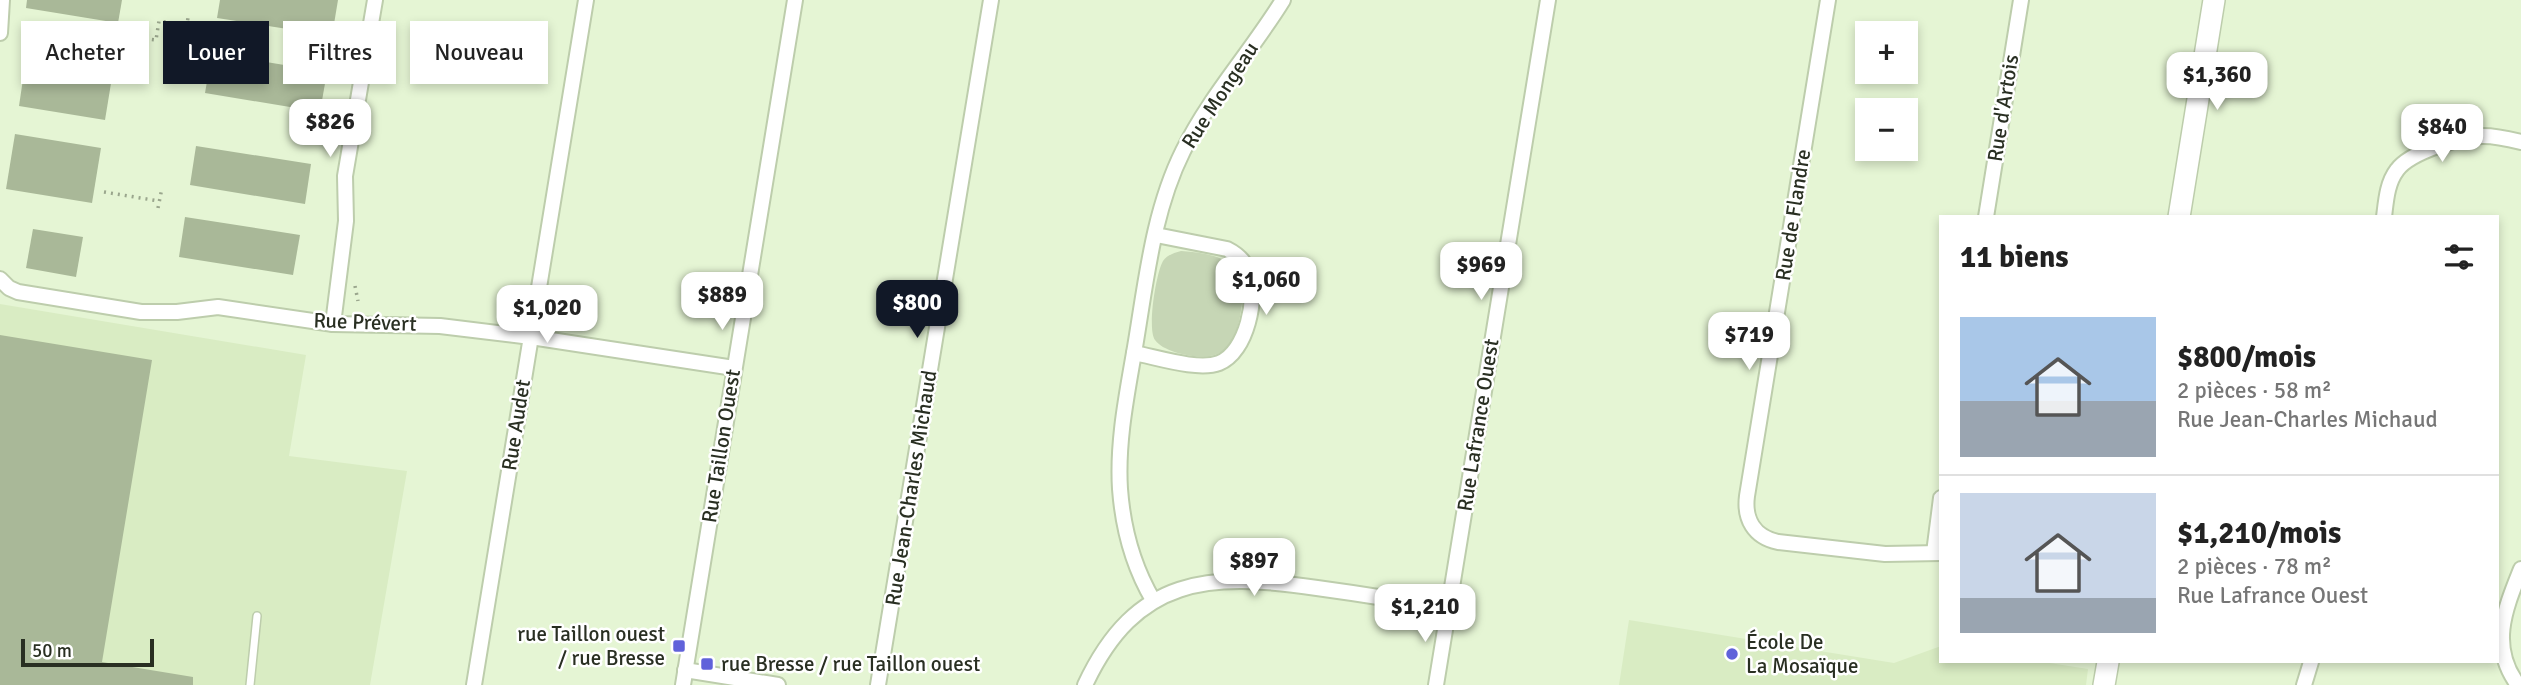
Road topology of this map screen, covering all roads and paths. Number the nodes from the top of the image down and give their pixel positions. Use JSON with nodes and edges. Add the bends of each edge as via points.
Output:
{"nodes":[{"id":1,"x":2,"y":0,"type":"edge"},
{"id":2,"x":375,"y":0,"type":"edge"},
{"id":3,"x":586,"y":0,"type":"edge"},
{"id":4,"x":795,"y":0,"type":"edge"},
{"id":5,"x":991,"y":0,"type":"edge"},
{"id":6,"x":1283,"y":0,"type":"edge"},
{"id":7,"x":1548,"y":0,"type":"edge"},
{"id":8,"x":1828,"y":0,"type":"edge"},
{"id":9,"x":2021,"y":0,"type":"edge"},
{"id":10,"x":2214,"y":0,"type":"edge"},
{"id":11,"x":188,"y":18,"type":"dead end"},
{"id":12,"x":188,"y":21,"type":"edge"},
{"id":13,"x":163,"y":22,"type":"edge"},
{"id":14,"x":0,"y":33,"type":"edge"},
{"id":15,"x":149,"y":39,"type":"edge"},
{"id":16,"x":2521,"y":142,"type":"edge"},
{"id":17,"x":162,"y":188,"type":"dead end"},
{"id":18,"x":104,"y":192,"type":"dead end"},
{"id":19,"x":159,"y":201,"type":"junction"},
{"id":20,"x":158,"y":208,"type":"dead end"},
{"id":21,"x":1986,"y":215,"type":"edge"},
{"id":22,"x":2179,"y":215,"type":"edge"},
{"id":23,"x":2384,"y":215,"type":"edge"},
{"id":24,"x":1156,"y":235,"type":"junction"},
{"id":25,"x":356,"y":275,"type":"dead end"},
{"id":26,"x":0,"y":279,"type":"edge"},
{"id":27,"x":358,"y":301,"type":"dead end"},
{"id":28,"x":332,"y":324,"type":"junction"},
{"id":29,"x":531,"y":337,"type":"junction"},
{"id":30,"x":1134,"y":353,"type":"junction"},
{"id":31,"x":734,"y":368,"type":"junction"},
{"id":32,"x":1939,"y":526,"type":"edge"},
{"id":33,"x":1937,"y":553,"type":"edge"},
{"id":34,"x":2521,"y":569,"type":"edge"},
{"id":35,"x":1153,"y":600,"type":"junction"},
{"id":36,"x":1448,"y":609,"type":"junction"},
{"id":37,"x":257,"y":616,"type":"dead end"},
{"id":38,"x":2108,"y":663,"type":"edge"},
{"id":39,"x":2311,"y":663,"type":"edge"},
{"id":40,"x":684,"y":678,"type":"edge"},
{"id":41,"x":250,"y":685,"type":"edge"},
{"id":42,"x":474,"y":685,"type":"edge"},
{"id":43,"x":778,"y":685,"type":"edge"},
{"id":44,"x":878,"y":685,"type":"edge"},
{"id":45,"x":1085,"y":685,"type":"edge"},
{"id":46,"x":1436,"y":685,"type":"edge"},
{"id":47,"x":2104,"y":685,"type":"edge"},
{"id":48,"x":2304,"y":685,"type":"edge"},
{"id":49,"x":2518,"y":685,"type":"edge"}],
"edges":[{"from":1,"to":14,"type":"street"},
{"from":2,"to":28,"type":"street","via":[[345,176],[346,220]]},
{"from":3,"to":29,"type":"street","name":"Rue Audet"},
{"from":4,"to":31,"type":"street","name":"Rue Taillon Ouest"},
{"from":5,"to":44,"type":"street","name":"Rue Jean-Charles Michaud"},
{"from":6,"to":24,"type":"street","name":"Rue Mongeau","via":[[1191,135],[1169,185]]},
{"from":7,"to":36,"type":"street","name":"Rue Lafrance Ouest"},
{"from":8,"to":33,"type":"street","name":"Rue de Flandre","via":[[1746,512],[1753,528],[1773,541],[1885,554]]},
{"from":9,"to":21,"type":"street","name":"Rue d'Artois"},
{"from":10,"to":22,"type":"street"},
{"from":11,"to":12,"type":"path"},
{"from":13,"to":15,"type":"path","via":[[159,21],[156,40]]},
{"from":16,"to":23,"type":"street","via":[[2475,136],[2412,157],[2393,176]]},
{"from":17,"to":19,"type":"path"},
{"from":18,"to":19,"type":"path"},
{"from":19,"to":20,"type":"path"},
{"from":24,"to":30,"type":"street","name":"Rue Mongeau"},
{"from":24,"to":30,"type":"street","via":[[1237,255],[1251,279],[1249,316],[1240,346],[1216,364]]},
{"from":25,"to":27,"type":"path"},
{"from":26,"to":28,"type":"street","name":"Rue Prévert","via":[[18,292],[141,312],[232,308]]},
{"from":28,"to":29,"type":"street","name":"Rue Prévert","via":[[429,324]]},
{"from":29,"to":31,"type":"street","name":"Rue Prévert"},
{"from":29,"to":42,"type":"street","name":"Rue Audet"},
{"from":30,"to":35,"type":"street","name":"Rue Mongeau","via":[[1120,490],[1126,536]]},
{"from":31,"to":40,"type":"street","name":"Rue Taillon Ouest"},
{"from":32,"to":33,"type":"street"},
{"from":34,"to":49,"type":"street","via":[[2500,634],[2504,660]]},
{"from":35,"to":36,"type":"street","via":[[1184,587],[1243,580]]},
{"from":35,"to":45,"type":"street","via":[[1112,638]]},
{"from":36,"to":46,"type":"street","name":"Rue Lafrance Ouest"},
{"from":37,"to":41,"type":"lane"},
{"from":38,"to":47,"type":"street"},
{"from":39,"to":48,"type":"street"},
{"from":40,"to":43,"type":"street"}]}
